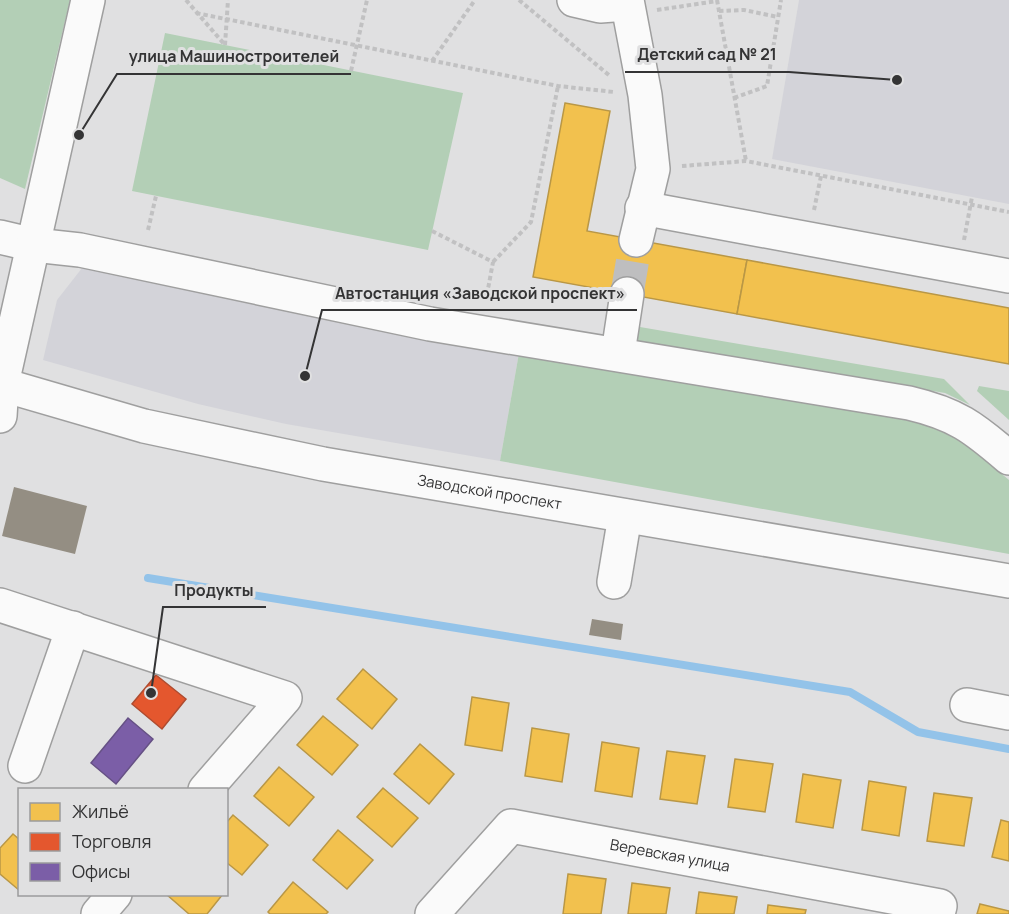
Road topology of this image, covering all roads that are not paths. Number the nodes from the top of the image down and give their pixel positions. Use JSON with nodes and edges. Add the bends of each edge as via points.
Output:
{"nodes":[{"id":1,"x":88,"y":0,"type":"edge"},
{"id":2,"x":574,"y":0,"type":"edge"},
{"id":3,"x":628,"y":6,"type":"edge"},
{"id":4,"x":642,"y":208,"type":"junction"},
{"id":5,"x":0,"y":237,"type":"edge"},
{"id":6,"x":636,"y":240,"type":"tunnel mouth"},
{"id":7,"x":34,"y":245,"type":"junction"},
{"id":8,"x":1009,"y":276,"type":"edge"},
{"id":9,"x":627,"y":294,"type":"tunnel mouth"},
{"id":10,"x":618,"y":353,"type":"junction"},
{"id":11,"x":1,"y":395,"type":"edge"},
{"id":12,"x":1009,"y":458,"type":"edge"},
{"id":13,"x":625,"y":516,"type":"junction"},
{"id":14,"x":1001,"y":578,"type":"edge"},
{"id":15,"x":614,"y":582,"type":"dead end"},
{"id":16,"x":0,"y":605,"type":"edge"},
{"id":17,"x":73,"y":628,"type":"junction"},
{"id":18,"x":967,"y":705,"type":"dead end"},
{"id":19,"x":1009,"y":713,"type":"edge"},
{"id":20,"x":25,"y":766,"type":"dead end"},
{"id":21,"x":206,"y":788,"type":"edge"},
{"id":22,"x":113,"y":896,"type":"edge"},
{"id":23,"x":98,"y":914,"type":"edge"},
{"id":24,"x":432,"y":914,"type":"edge"},
{"id":25,"x":938,"y":914,"type":"edge"}],
"edges":[{"from":1,"to":7,"type":"street"},
{"from":2,"to":3,"type":"street","via":[[600,6]]},
{"from":3,"to":4,"type":"street","via":[[638,94],[653,169]]},
{"from":4,"to":6,"type":"street"},
{"from":4,"to":8,"type":"street"},
{"from":5,"to":7,"type":"street"},
{"from":7,"to":10,"type":"street","via":[[80,250],[420,322]]},
{"from":7,"to":11,"type":"street"},
{"from":9,"to":10,"type":"street"},
{"from":10,"to":12,"type":"street","via":[[933,408],[973,427]]},
{"from":11,"to":13,"type":"street","name":"Заводской проспект","via":[[73,407],[334,466]]},
{"from":13,"to":14,"type":"street","name":"Заводской проспект"},
{"from":13,"to":15,"type":"street"},
{"from":16,"to":17,"type":"street"},
{"from":17,"to":20,"type":"street"},
{"from":17,"to":21,"type":"street","via":[[285,698]]},
{"from":18,"to":19,"type":"street"},
{"from":22,"to":23,"type":"street"},
{"from":24,"to":25,"type":"street","name":"Веревская улица","via":[[511,826],[940,906]]}]}
